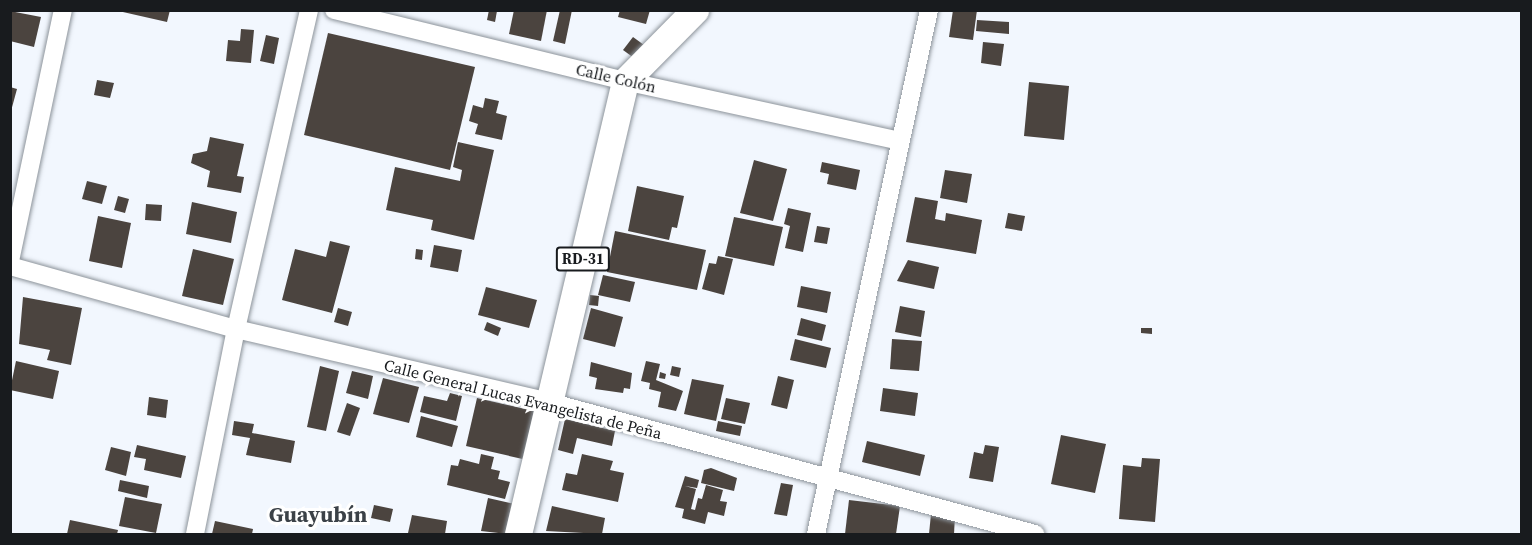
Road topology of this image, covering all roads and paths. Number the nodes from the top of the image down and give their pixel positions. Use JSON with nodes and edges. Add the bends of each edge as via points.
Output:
{"nodes":[{"id":1,"x":63,"y":10,"type":"edge"},
{"id":2,"x":309,"y":10,"type":"edge"},
{"id":3,"x":334,"y":10,"type":"edge"},
{"id":4,"x":695,"y":10,"type":"edge"},
{"id":5,"x":929,"y":10,"type":"edge"},
{"id":6,"x":625,"y":81,"type":"junction"},
{"id":7,"x":900,"y":141,"type":"junction"},
{"id":8,"x":10,"y":261,"type":"edge"},
{"id":9,"x":10,"y":266,"type":"edge"},
{"id":10,"x":236,"y":329,"type":"junction"},
{"id":11,"x":549,"y":402,"type":"junction"},
{"id":12,"x":826,"y":478,"type":"junction"},
{"id":13,"x":195,"y":534,"type":"edge"},
{"id":14,"x":518,"y":534,"type":"edge"},
{"id":15,"x":816,"y":534,"type":"edge"},
{"id":16,"x":1035,"y":534,"type":"edge"}],
"edges":[{"from":1,"to":8,"type":"street"},
{"from":2,"to":10,"type":"street"},
{"from":3,"to":6,"type":"street","name":"Calle Colón"},
{"from":4,"to":6,"type":"main road"},
{"from":5,"to":7,"type":"street"},
{"from":6,"to":7,"type":"street","name":"Calle Colón"},
{"from":6,"to":11,"type":"main road","number":"RD-31"},
{"from":7,"to":12,"type":"street"},
{"from":9,"to":10,"type":"street","name":"Calle General Lucas Evangelista de Peña"},
{"from":10,"to":11,"type":"street","name":"Calle General Lucas Evangelista de Peña"},
{"from":10,"to":13,"type":"street"},
{"from":11,"to":12,"type":"street","name":"Calle General Lucas Evangelista de Peña"},
{"from":11,"to":14,"type":"main road","number":"RD-31"},
{"from":12,"to":15,"type":"street"},
{"from":12,"to":16,"type":"street","name":"Calle General Lucas Evangelista de Peña"}]}
